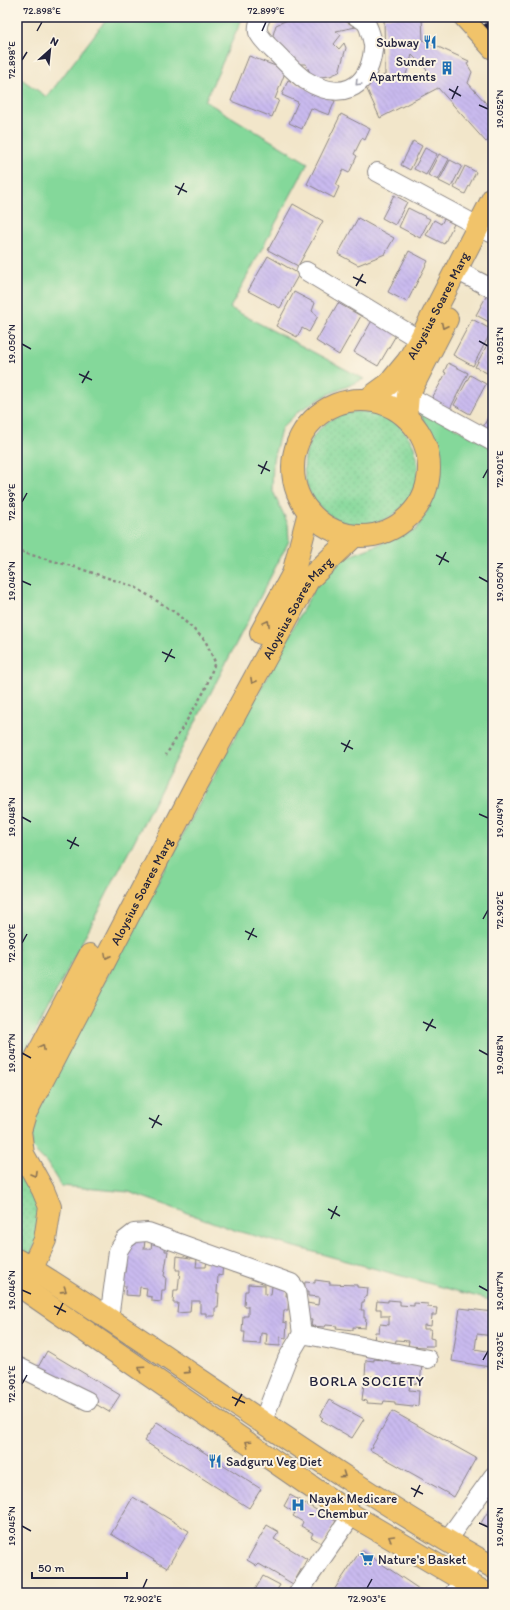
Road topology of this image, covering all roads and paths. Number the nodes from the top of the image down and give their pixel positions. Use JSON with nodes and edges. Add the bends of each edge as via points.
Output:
{"nodes":[{"id":1,"x":261,"y":17,"type":"edge"},
{"id":2,"x":465,"y":17,"type":"edge"},
{"id":3,"x":364,"y":19,"type":"edge"},
{"id":4,"x":493,"y":48,"type":"edge"},
{"id":5,"x":377,"y":172,"type":"dead end"},
{"id":6,"x":493,"y":198,"type":"edge"},
{"id":7,"x":488,"y":229,"type":"edge"},
{"id":8,"x":306,"y":271,"type":"dead end"},
{"id":9,"x":462,"y":273,"type":"junction"},
{"id":10,"x":493,"y":289,"type":"edge"},
{"id":11,"x":427,"y":343,"type":"junction"},
{"id":12,"x":389,"y":384,"type":"junction"},
{"id":13,"x":408,"y":395,"type":"junction"},
{"id":14,"x":367,"y":400,"type":"junction"},
{"id":15,"x":406,"y":417,"type":"junction"},
{"id":16,"x":493,"y":442,"type":"edge"},
{"id":17,"x":309,"y":512,"type":"junction"},
{"id":18,"x":354,"y":536,"type":"junction"},
{"id":19,"x":17,"y":547,"type":"edge"},
{"id":20,"x":166,"y":755,"type":"dead end"},
{"id":21,"x":190,"y":780,"type":"junction"},
{"id":22,"x":27,"y":1086,"type":"edge"},
{"id":23,"x":22,"y":1264,"type":"edge"},
{"id":24,"x":17,"y":1284,"type":"edge"},
{"id":25,"x":109,"y":1319,"type":"junction"},
{"id":26,"x":302,"y":1334,"type":"junction"},
{"id":27,"x":428,"y":1359,"type":"dead end"},
{"id":28,"x":17,"y":1366,"type":"edge"},
{"id":29,"x":88,"y":1401,"type":"dead end"},
{"id":30,"x":263,"y":1421,"type":"junction"},
{"id":31,"x":301,"y":1447,"type":"junction"},
{"id":32,"x":284,"y":1469,"type":"junction"},
{"id":33,"x":493,"y":1476,"type":"edge"},
{"id":34,"x":357,"y":1518,"type":"junction"},
{"id":35,"x":447,"y":1540,"type":"junction"},
{"id":36,"x":485,"y":1563,"type":"edge"},
{"id":37,"x":454,"y":1586,"type":"edge"},
{"id":38,"x":298,"y":1593,"type":"edge"},
{"id":39,"x":317,"y":1593,"type":"edge"},
{"id":40,"x":485,"y":1593,"type":"edge"}],
"edges":[{"from":3,"to":1,"type":"street","one_way":true,"via":[[374,44],[372,62],[358,85],[349,90],[336,90],[313,84],[294,72],[258,31]]},
{"from":2,"to":4,"type":"main road"},
{"from":5,"to":7,"type":"street"},
{"from":6,"to":7,"type":"main road","name":"Aloysius Soares Marg"},
{"from":7,"to":9,"type":"main road","name":"Aloysius Soares Marg"},
{"from":8,"to":11,"type":"street"},
{"from":9,"to":10,"type":"street"},
{"from":9,"to":11,"type":"main road","name":"Aloysius Soares Marg"},
{"from":11,"to":12,"type":"main road","name":"Aloysius Soares Marg","via":[[408,360]]},
{"from":11,"to":13,"type":"main road","name":"Aloysius Soares Marg"},
{"from":12,"to":13,"type":"street"},
{"from":12,"to":14,"type":"main road","name":"Aloysius Soares Marg"},
{"from":13,"to":15,"type":"main road","name":"Aloysius Soares Marg"},
{"from":13,"to":16,"type":"street"},
{"from":14,"to":15,"type":"main road","via":[[388,406]]},
{"from":14,"to":17,"type":"main road","via":[[344,402],[323,411],[306,426],[295,447],[292,470],[297,492]]},
{"from":15,"to":18,"type":"main road","via":[[420,434],[427,454],[428,475],[423,495],[412,513],[395,526],[376,534]]},
{"from":17,"to":18,"type":"main road","via":[[322,524]]},
{"from":21,"to":17,"type":"main road","name":"Aloysius Soares Marg","one_way":true,"via":[[293,574]]},
{"from":18,"to":21,"type":"main road","name":"Aloysius Soares Marg","one_way":true,"via":[[308,580]]},
{"from":19,"to":20,"type":"path","via":[[24,553],[135,587],[176,613],[204,640],[215,662],[205,690]]},
{"from":21,"to":22,"type":"main road","name":"Aloysius Soares Marg"},
{"from":22,"to":23,"type":"main road","name":"Aloysius Soares Marg","one_way":true,"via":[[25,1114],[20,1131],[23,1154],[50,1207],[45,1240]]},
{"from":23,"to":25,"type":"main road","one_way":true},
{"from":32,"to":24,"type":"main road","one_way":true},
{"from":25,"to":26,"type":"street","via":[[118,1251],[125,1240],[134,1233],[148,1232],[291,1283],[296,1290]]},
{"from":25,"to":30,"type":"main road","one_way":true},
{"from":26,"to":27,"type":"street"},
{"from":26,"to":30,"type":"street","via":[[288,1359]]},
{"from":28,"to":29,"type":"street"},
{"from":30,"to":31,"type":"main road"},
{"from":31,"to":32,"type":"main road"},
{"from":31,"to":35,"type":"main road","one_way":true},
{"from":32,"to":34,"type":"main road"},
{"from":33,"to":35,"type":"street"},
{"from":37,"to":34,"type":"main road","one_way":true},
{"from":34,"to":38,"type":"street"},
{"from":34,"to":39,"type":"street","via":[[311,1589]]},
{"from":35,"to":36,"type":"main road"},
{"from":36,"to":37,"type":"street"},
{"from":37,"to":40,"type":"main road"}]}
